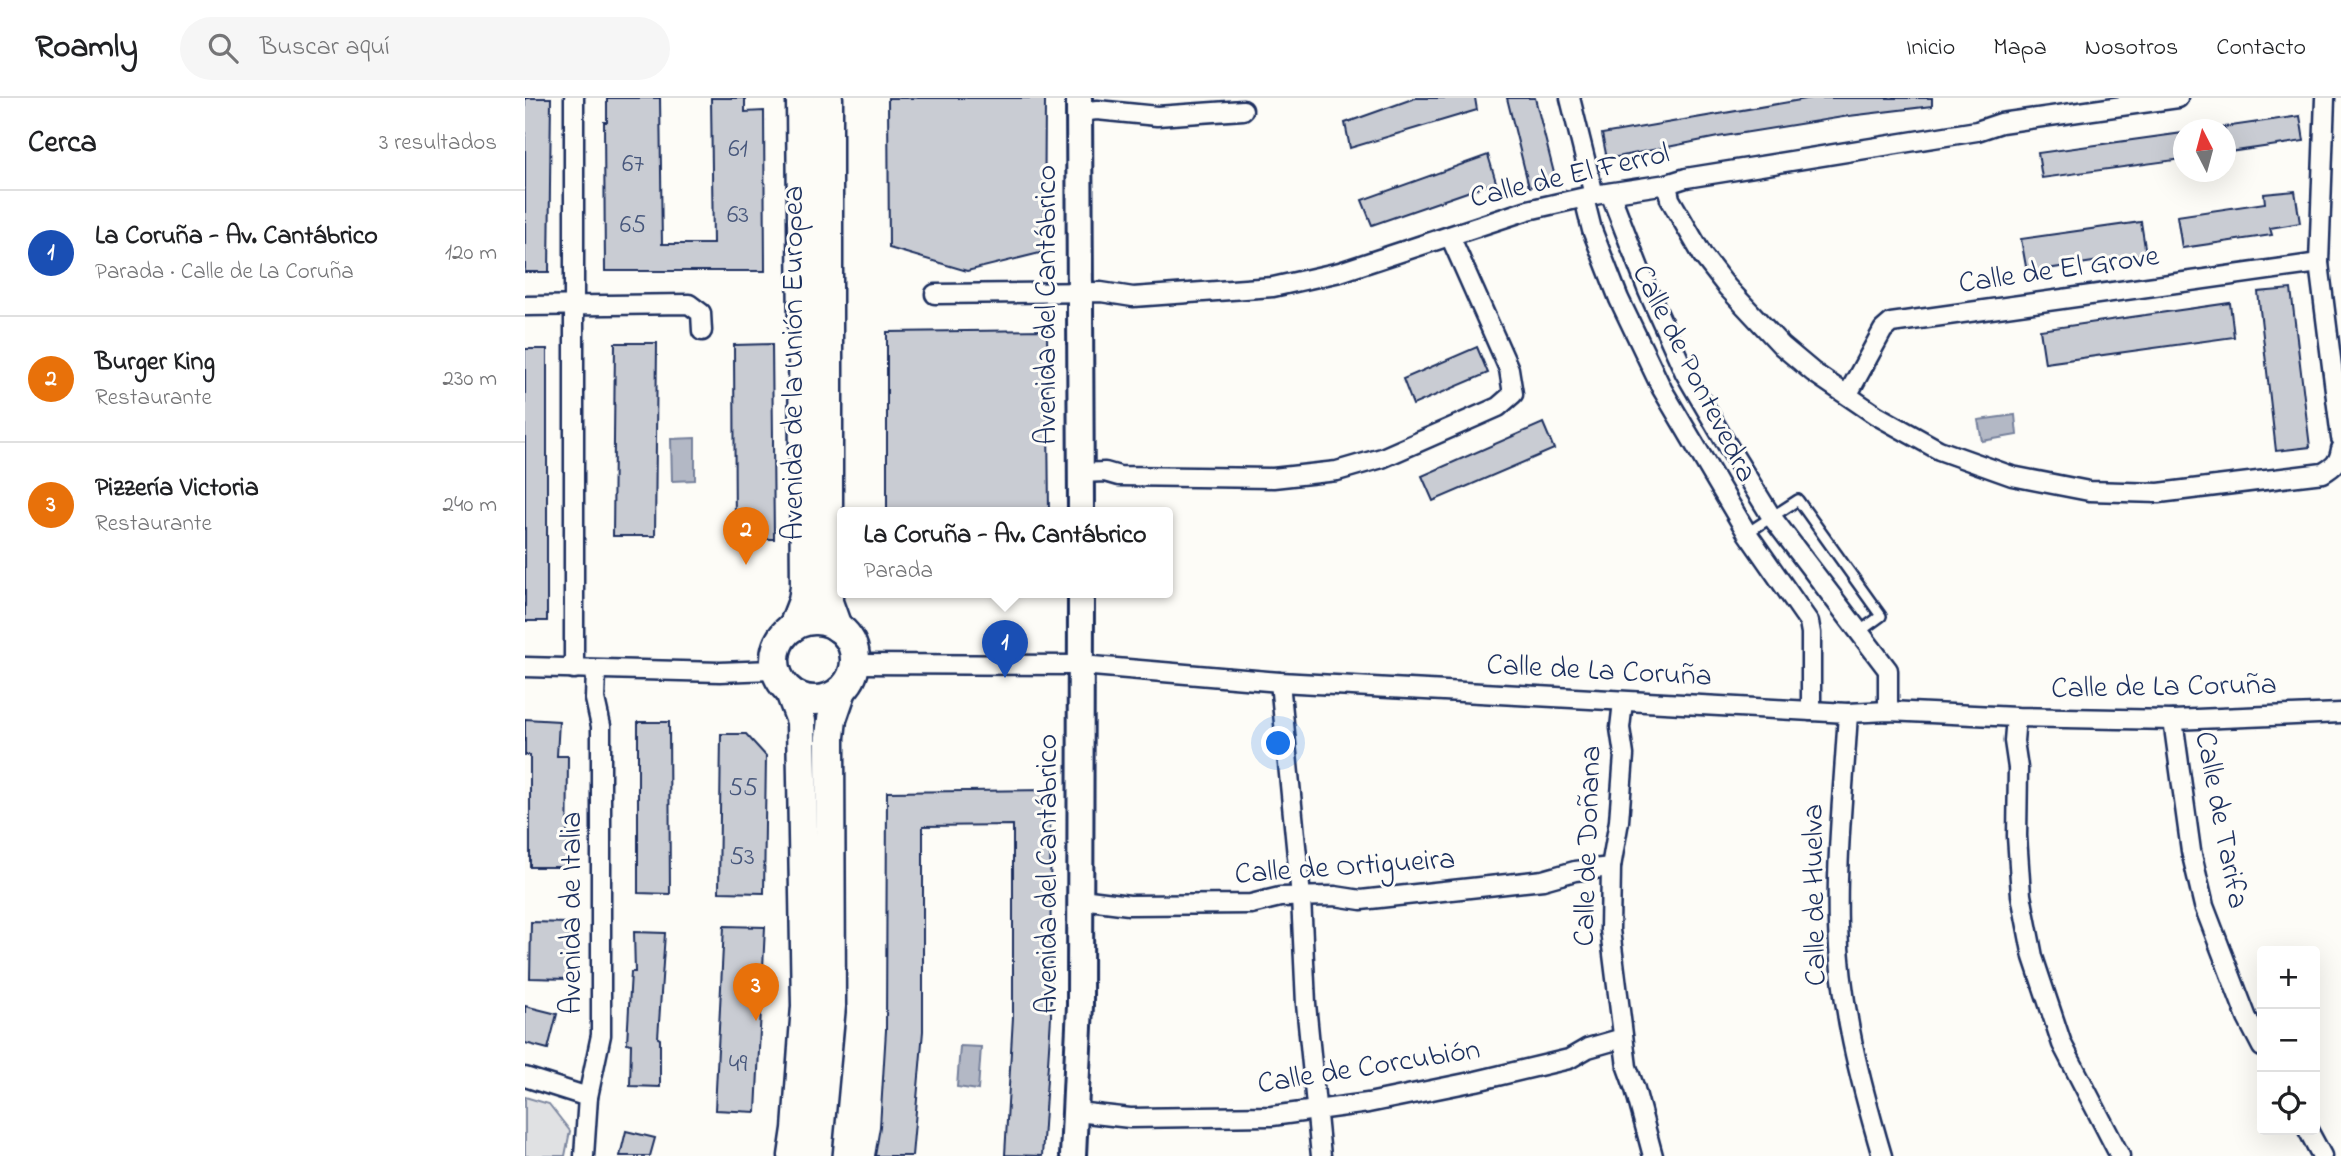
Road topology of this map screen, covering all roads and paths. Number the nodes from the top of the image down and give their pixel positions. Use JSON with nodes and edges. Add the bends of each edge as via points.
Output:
{"nodes":[{"id":1,"x":574,"y":98,"type":"edge"},
{"id":2,"x":801,"y":98,"type":"edge"},
{"id":3,"x":828,"y":98,"type":"edge"},
{"id":4,"x":1570,"y":98,"type":"edge"},
{"id":5,"x":2178,"y":98,"type":"edge"},
{"id":6,"x":2325,"y":98,"type":"edge"},
{"id":7,"x":1079,"y":105,"type":"edge"},
{"id":8,"x":1243,"y":110,"type":"dead end"},
{"id":9,"x":1667,"y":184,"type":"junction"},
{"id":10,"x":1590,"y":196,"type":"junction"},
{"id":11,"x":1450,"y":236,"type":"junction"},
{"id":12,"x":2319,"y":263,"type":"junction"},
{"id":13,"x":1080,"y":292,"type":"junction"},
{"id":14,"x":935,"y":294,"type":"dead end"},
{"id":15,"x":525,"y":306,"type":"edge"},
{"id":16,"x":573,"y":306,"type":"junction"},
{"id":17,"x":702,"y":331,"type":"dead end"},
{"id":18,"x":1848,"y":394,"type":"junction"},
{"id":19,"x":2341,"y":438,"type":"edge"},
{"id":20,"x":2341,"y":449,"type":"edge"},
{"id":21,"x":1080,"y":472,"type":"junction"},
{"id":22,"x":1080,"y":507,"type":"edge"},
{"id":23,"x":1771,"y":516,"type":"junction"},
{"id":24,"x":1747,"y":533,"type":"junction"},
{"id":25,"x":1081,"y":598,"type":"edge"},
{"id":26,"x":793,"y":627,"type":"junction"},
{"id":27,"x":837,"y":627,"type":"junction"},
{"id":28,"x":1859,"y":632,"type":"junction"},
{"id":29,"x":855,"y":664,"type":"junction"},
{"id":30,"x":1081,"y":665,"type":"junction"},
{"id":31,"x":525,"y":667,"type":"edge"},
{"id":32,"x":574,"y":669,"type":"junction"},
{"id":33,"x":596,"y":670,"type":"junction"},
{"id":34,"x":783,"y":681,"type":"junction"},
{"id":35,"x":1280,"y":682,"type":"junction"},
{"id":36,"x":842,"y":690,"type":"junction"},
{"id":37,"x":1623,"y":702,"type":"junction"},
{"id":38,"x":1811,"y":711,"type":"junction"},
{"id":39,"x":1888,"y":711,"type":"junction"},
{"id":40,"x":1848,"y":713,"type":"junction"},
{"id":41,"x":2341,"y":713,"type":"edge"},
{"id":42,"x":2016,"y":717,"type":"junction"},
{"id":43,"x":2173,"y":720,"type":"junction"},
{"id":44,"x":1611,"y":867,"type":"junction"},
{"id":45,"x":1301,"y":897,"type":"junction"},
{"id":46,"x":1081,"y":899,"type":"junction"},
{"id":47,"x":2257,"y":1037,"type":"edge"},
{"id":48,"x":1623,"y":1038,"type":"junction"},
{"id":49,"x":525,"y":1077,"type":"edge"},
{"id":50,"x":588,"y":1097,"type":"junction"},
{"id":51,"x":1077,"y":1112,"type":"junction"},
{"id":52,"x":1315,"y":1112,"type":"junction"},
{"id":53,"x":2311,"y":1135,"type":"edge"},
{"id":54,"x":585,"y":1156,"type":"edge"},
{"id":55,"x":793,"y":1156,"type":"edge"},
{"id":56,"x":817,"y":1156,"type":"edge"},
{"id":57,"x":1073,"y":1156,"type":"edge"},
{"id":58,"x":1321,"y":1156,"type":"edge"},
{"id":59,"x":1653,"y":1156,"type":"edge"},
{"id":60,"x":1882,"y":1156,"type":"edge"},
{"id":61,"x":2120,"y":1156,"type":"edge"},
{"id":62,"x":2322,"y":1156,"type":"edge"}],
"edges":[{"from":1,"to":16,"type":"street"},
{"from":2,"to":26,"type":"main road","name":"Avenida de la Unión Europea","via":[[805,587]]},
{"from":3,"to":27,"type":"main road","name":"Avenida de la Unión Europea","via":[[828,602]]},
{"from":4,"to":10,"type":"street","name":"Calle de Pontevedra"},
{"from":5,"to":9,"type":"street","name":"Calle de El Ferrol","via":[[2001,123],[1977,131]]},
{"from":6,"to":12,"type":"street"},
{"from":7,"to":8,"type":"street","via":[[1157,116]]},
{"from":7,"to":13,"type":"street","name":"Avenida del Cantábrico"},
{"from":9,"to":10,"type":"street","name":"Calle de El Ferrol"},
{"from":9,"to":18,"type":"street","via":[[1684,224],[1727,287],[1782,346]]},
{"from":10,"to":11,"type":"street","name":"Calle de El Ferrol","via":[[1528,210]]},
{"from":10,"to":23,"type":"street","name":"Calle de Pontevedra","via":[[1648,291],[1685,373]]},
{"from":10,"to":24,"type":"street","name":"Calle de Pontevedra","via":[[1592,230],[1619,299],[1663,389]]},
{"from":11,"to":13,"type":"street","name":"Calle de El Ferrol","via":[[1340,272],[1273,287],[1133,297]]},
{"from":11,"to":21,"type":"street","via":[[1509,369],[1513,394],[1498,407],[1382,458],[1328,473],[1273,478]]},
{"from":12,"to":18,"type":"street","name":"Calle de El Grove","via":[[1891,323]]},
{"from":12,"to":19,"type":"street"},
{"from":13,"to":14,"type":"street","name":"Calle de El Ferrol"},
{"from":13,"to":21,"type":"street","name":"Avenida del Cantábrico"},
{"from":15,"to":16,"type":"street"},
{"from":16,"to":17,"type":"street","via":[[689,304],[701,313]]},
{"from":16,"to":32,"type":"street"},
{"from":18,"to":20,"type":"street","via":[[1939,450],[2012,476],[2089,491],[2159,493],[2323,473],[2340,460]]},
{"from":21,"to":22,"type":"street","name":"Avenida del Cantábrico"},
{"from":23,"to":24,"type":"lane","name":"Calle de Pontevedra"},
{"from":23,"to":28,"type":"street","name":"Calle de Pontevedra"},
{"from":23,"to":28,"type":"lane","name":"Calle de Pontevedra","via":[[1798,500],[1881,616]]},
{"from":24,"to":38,"type":"street","name":"Calle de Pontevedra","via":[[1809,622]]},
{"from":25,"to":30,"type":"street","name":"Avenida del Cantábrico"},
{"from":26,"to":27,"type":"main road","via":[[823,621]]},
{"from":26,"to":34,"type":"main road","via":[[777,646],[775,657]]},
{"from":27,"to":29,"type":"main road","via":[[851,643]]},
{"from":28,"to":39,"type":"street","name":"Calle de Pontevedra","via":[[1888,670]]},
{"from":29,"to":30,"type":"street","name":"Calle de La Coruña"},
{"from":29,"to":36,"type":"main road"},
{"from":30,"to":35,"type":"street","name":"Calle de La Coruña"},
{"from":30,"to":46,"type":"street","name":"Avenida del Cantábrico"},
{"from":31,"to":32,"type":"street"},
{"from":32,"to":33,"type":"street"},
{"from":33,"to":34,"type":"street","via":[[720,672]]},
{"from":33,"to":50,"type":"street","name":"Avenida de Italia","via":[[595,699],[601,726],[601,1035]]},
{"from":34,"to":36,"type":"main road","via":[[803,699],[830,698]]},
{"from":34,"to":55,"type":"main road","via":[[801,721],[806,1006]]},
{"from":35,"to":37,"type":"street","name":"Calle de La Coruña"},
{"from":35,"to":45,"type":"street"},
{"from":36,"to":56,"type":"main road","via":[[830,737],[831,1006]]},
{"from":37,"to":38,"type":"street","name":"Calle de La Coruña"},
{"from":37,"to":44,"type":"street","name":"Calle de Doñana","via":[[1620,728],[1625,755]]},
{"from":38,"to":40,"type":"street","name":"Calle de La Coruña"},
{"from":39,"to":40,"type":"street","name":"Calle de La Coruña"},
{"from":39,"to":42,"type":"street","name":"Calle de La Coruña"},
{"from":40,"to":60,"type":"street","name":"Calle de Huelva","via":[[1838,926],[1853,1050]]},
{"from":41,"to":43,"type":"street","name":"Calle de La Coruña"},
{"from":42,"to":43,"type":"street","name":"Calle de La Coruña"},
{"from":42,"to":61,"type":"street","via":[[2020,883],[2033,957],[2062,1044]]},
{"from":43,"to":47,"type":"street","name":"Calle de Tarifa","via":[[2191,851],[2204,906]]},
{"from":44,"to":45,"type":"street","name":"Calle de Ortigueira","via":[[1543,880],[1361,900]]},
{"from":44,"to":48,"type":"street","name":"Calle de Doñana","via":[[1610,930]]},
{"from":45,"to":46,"type":"street","name":"Calle de Ortigueira","via":[[1197,905],[1129,905]]},
{"from":45,"to":52,"type":"street"},
{"from":46,"to":51,"type":"street","name":"Avenida del Cantábrico"},
{"from":48,"to":52,"type":"street","name":"Calle de Corcubión","via":[[1569,1059]]},
{"from":48,"to":59,"type":"street","name":"Calle de Doñana","via":[[1627,1068]]},
{"from":49,"to":50,"type":"street"},
{"from":50,"to":54,"type":"street","name":"Avenida de Italia"},
{"from":51,"to":52,"type":"street","name":"Calle de Corcubión","via":[[1130,1118]]},
{"from":51,"to":57,"type":"street","name":"Avenida del Cantábrico"},
{"from":52,"to":58,"type":"street"},
{"from":53,"to":62,"type":"street"}]}
